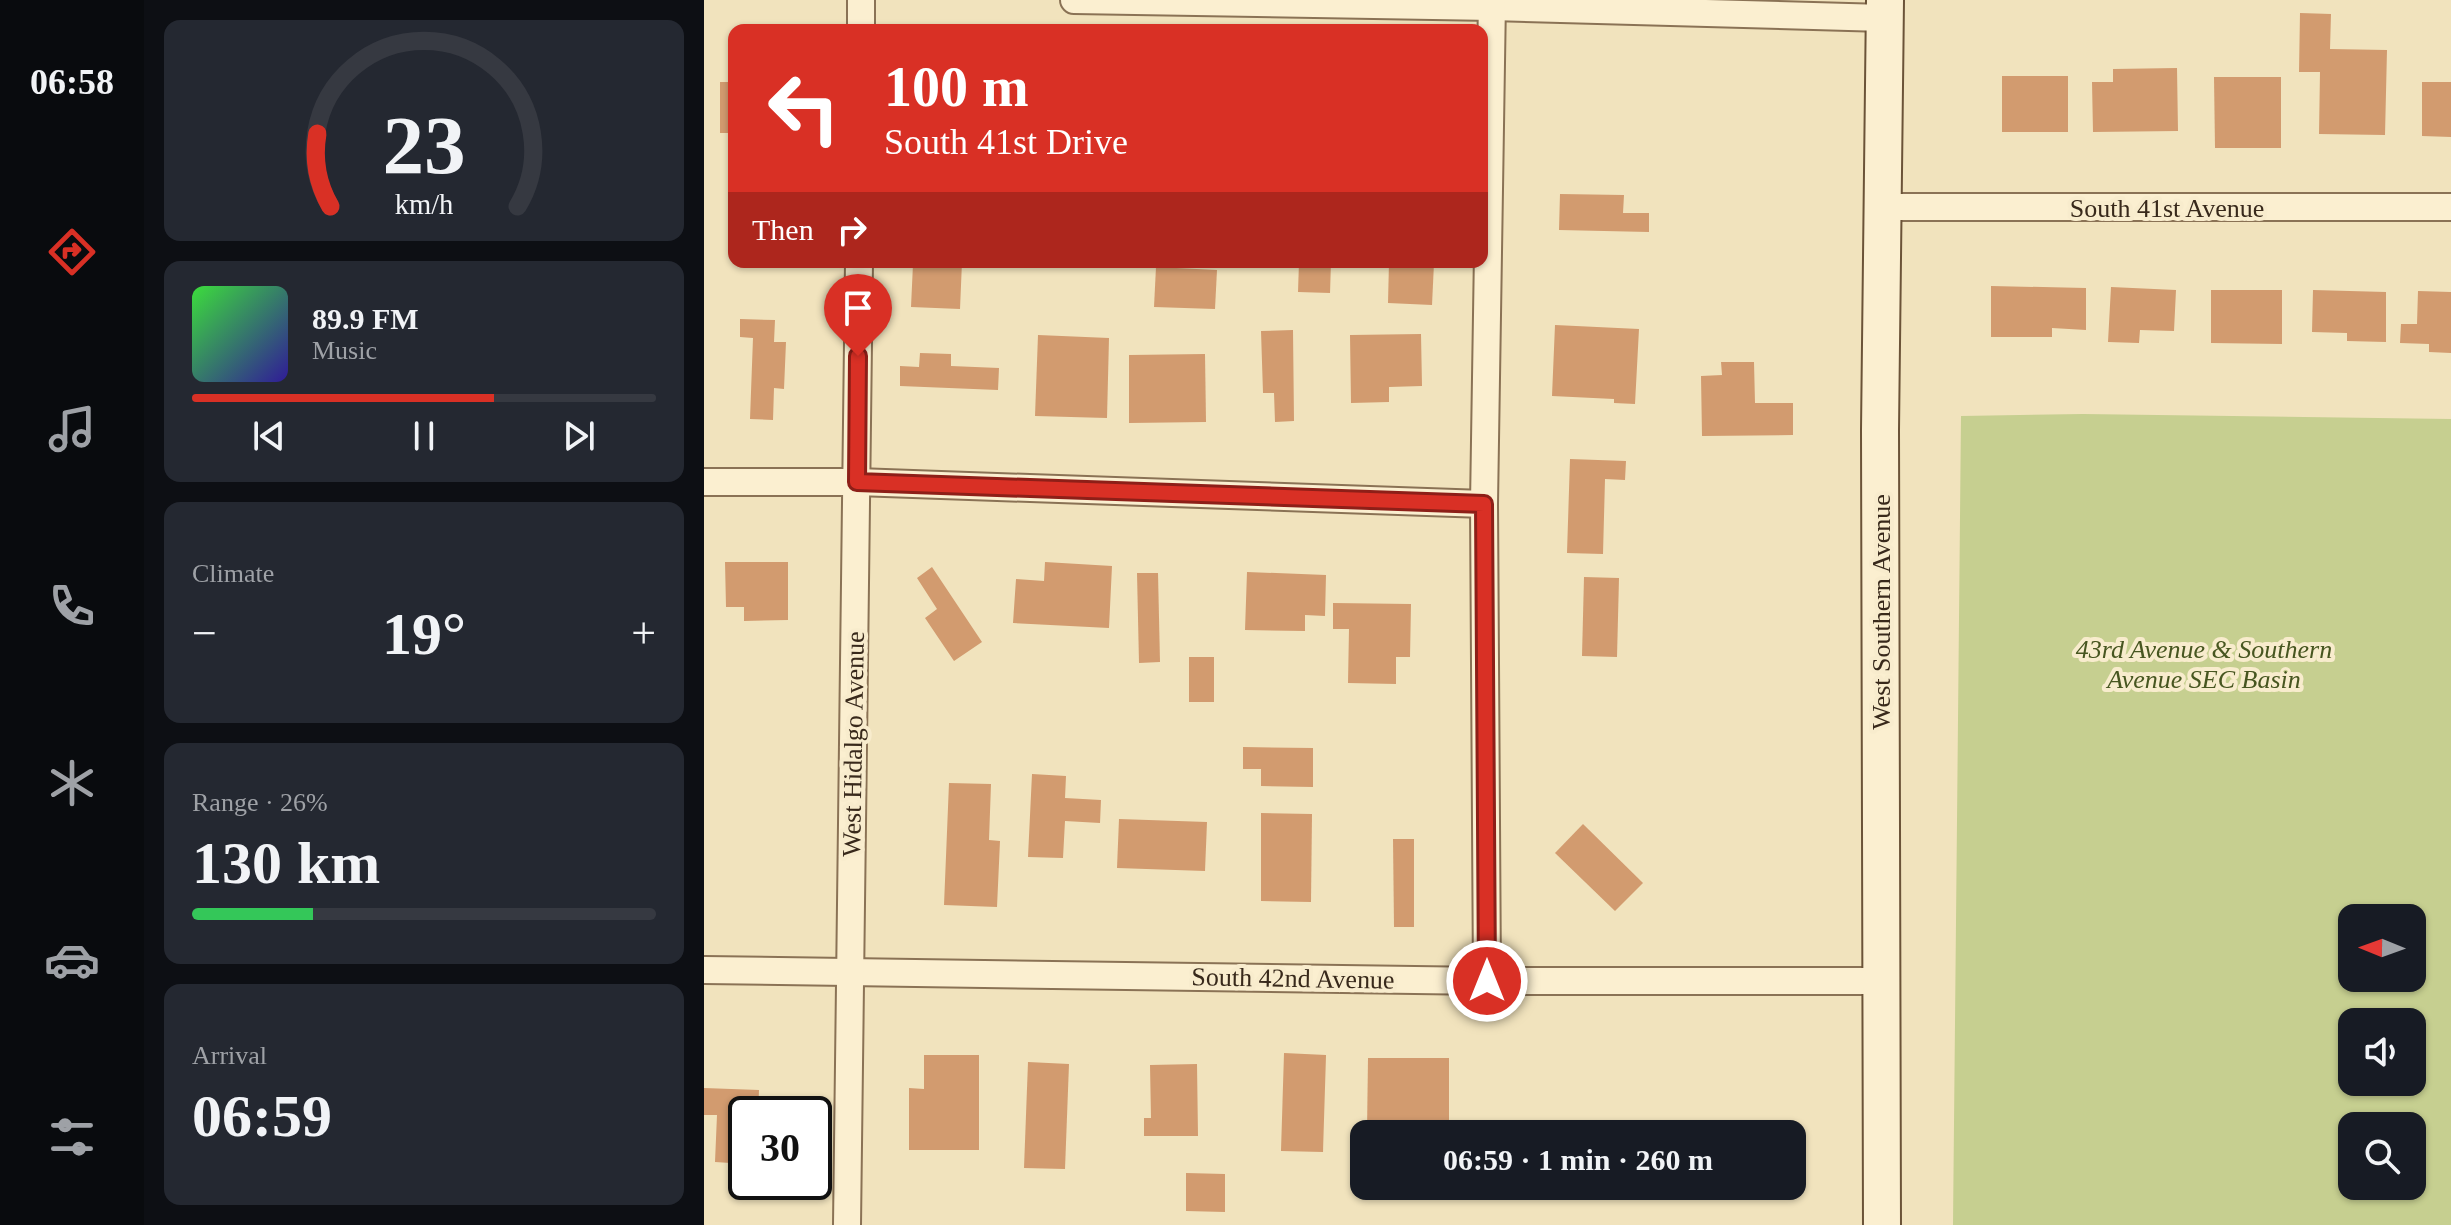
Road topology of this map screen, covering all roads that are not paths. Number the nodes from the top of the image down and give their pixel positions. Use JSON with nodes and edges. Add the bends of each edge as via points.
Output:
{"nodes":[{"id":1,"x":861,"y":0,"type":"edge"},
{"id":2,"x":1074,"y":0,"type":"edge"},
{"id":3,"x":1492,"y":4,"type":"edge"},
{"id":4,"x":1884,"y":9,"type":"edge"},
{"id":5,"x":861,"y":24,"type":"edge"},
{"id":6,"x":1883,"y":207,"type":"junction"},
{"id":7,"x":2451,"y":207,"type":"edge"},
{"id":8,"x":1488,"y":254,"type":"edge"},
{"id":9,"x":859,"y":268,"type":"edge"},
{"id":10,"x":1488,"y":268,"type":"edge"},
{"id":11,"x":704,"y":482,"type":"edge"},
{"id":12,"x":857,"y":482,"type":"junction"},
{"id":13,"x":1484,"y":504,"type":"junction"},
{"id":14,"x":704,"y":970,"type":"edge"},
{"id":15,"x":850,"y":972,"type":"junction"},
{"id":16,"x":1487,"y":981,"type":"junction"},
{"id":17,"x":1882,"y":981,"type":"junction"},
{"id":18,"x":847,"y":1225,"type":"edge"},
{"id":19,"x":1882,"y":1225,"type":"edge"}],
"edges":[{"from":1,"to":5,"type":"street"},
{"from":2,"to":3,"type":"street"},
{"from":3,"to":4,"type":"street"},
{"from":3,"to":8,"type":"street"},
{"from":4,"to":6,"type":"main road","name":"West Southern Avenue"},
{"from":6,"to":7,"type":"street","name":"South 41st Avenue"},
{"from":6,"to":17,"type":"main road","name":"West Southern Avenue"},
{"from":9,"to":12,"type":"street","name":"West Hidalgo Avenue"},
{"from":10,"to":13,"type":"street"},
{"from":11,"to":12,"type":"street"},
{"from":12,"to":13,"type":"street"},
{"from":12,"to":15,"type":"street","name":"West Hidalgo Avenue"},
{"from":13,"to":16,"type":"street"},
{"from":14,"to":15,"type":"street","name":"South 42nd Avenue"},
{"from":15,"to":16,"type":"street","name":"South 42nd Avenue"},
{"from":15,"to":18,"type":"street","name":"West Hidalgo Avenue"},
{"from":16,"to":17,"type":"street","name":"South 42nd Avenue"},
{"from":17,"to":19,"type":"main road","name":"West Southern Avenue"}]}
